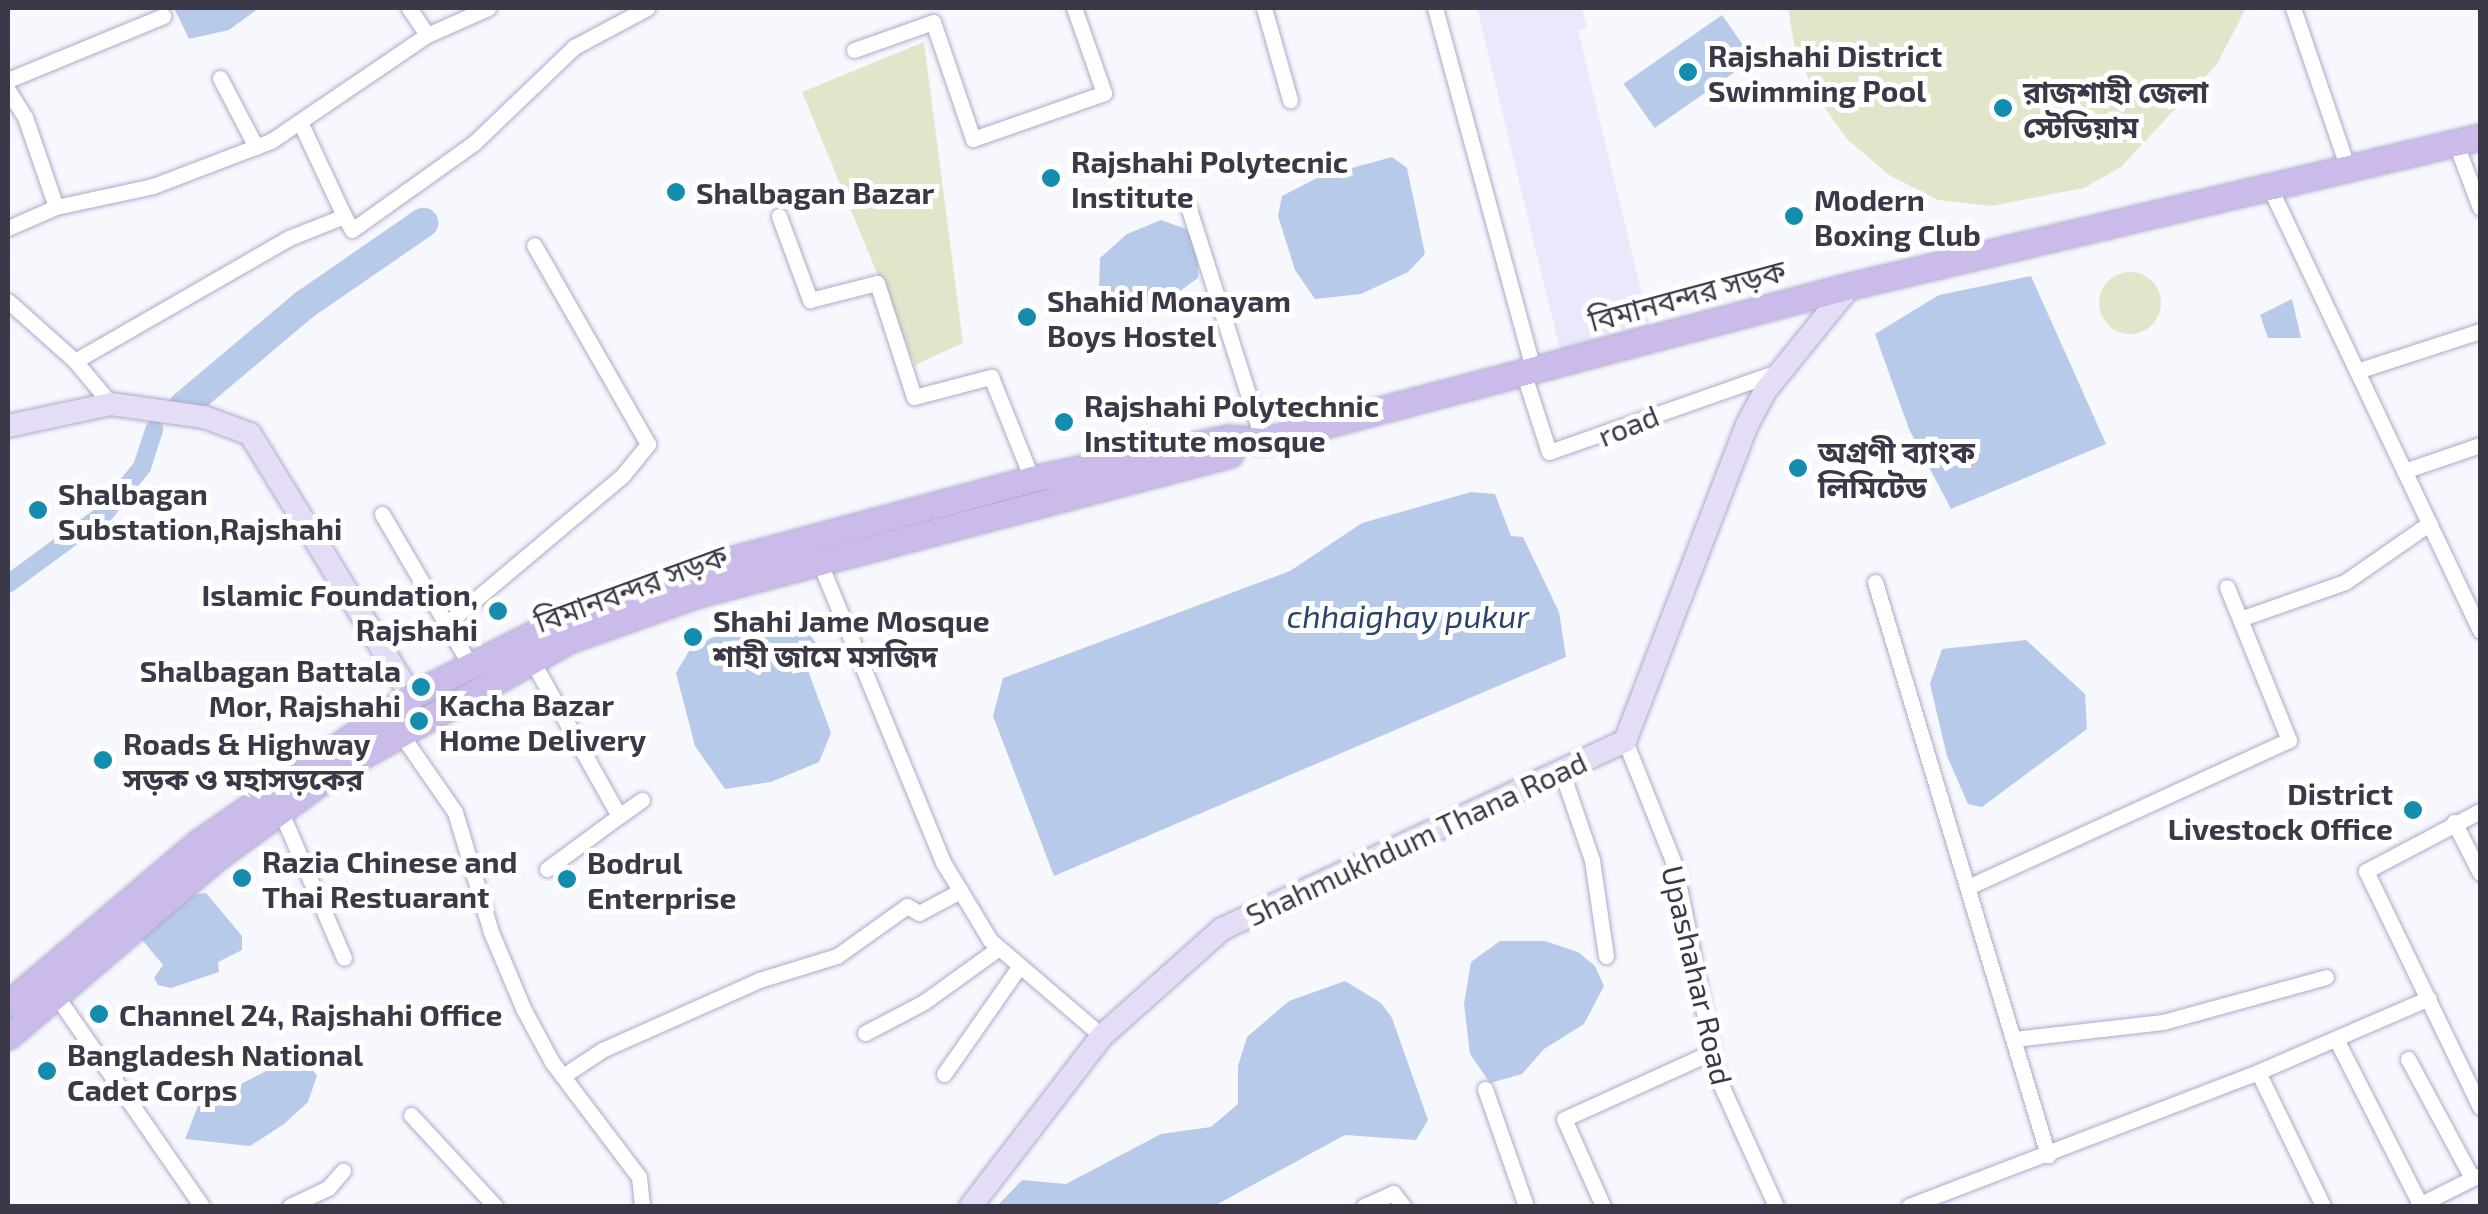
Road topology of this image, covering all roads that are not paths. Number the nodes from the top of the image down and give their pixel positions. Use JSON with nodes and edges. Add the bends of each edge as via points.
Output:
{"nodes":[{"id":1,"x":409,"y":8,"type":"edge"},
{"id":2,"x":488,"y":8,"type":"edge"},
{"id":3,"x":647,"y":8,"type":"edge"},
{"id":4,"x":1074,"y":8,"type":"edge"},
{"id":5,"x":1264,"y":8,"type":"edge"},
{"id":6,"x":1435,"y":8,"type":"edge"},
{"id":7,"x":2293,"y":8,"type":"edge"},
{"id":8,"x":163,"y":16,"type":"dead end"},
{"id":9,"x":427,"y":35,"type":"junction"},
{"id":10,"x":854,"y":50,"type":"dead end"},
{"id":11,"x":220,"y":78,"type":"dead end"},
{"id":12,"x":8,"y":80,"type":"edge"},
{"id":13,"x":8,"y":90,"type":"edge"},
{"id":14,"x":1290,"y":100,"type":"dead end"},
{"id":15,"x":301,"y":124,"type":"junction"},
{"id":16,"x":2468,"y":140,"type":"edge"},
{"id":17,"x":256,"y":147,"type":"junction"},
{"id":18,"x":2347,"y":166,"type":"junction"},
{"id":19,"x":2269,"y":186,"type":"junction"},
{"id":20,"x":56,"y":207,"type":"junction"},
{"id":21,"x":2480,"y":208,"type":"edge"},
{"id":22,"x":1189,"y":210,"type":"dead end"},
{"id":23,"x":344,"y":216,"type":"junction"},
{"id":24,"x":779,"y":216,"type":"dead end"},
{"id":25,"x":8,"y":227,"type":"edge"},
{"id":26,"x":534,"y":245,"type":"dead end"},
{"id":27,"x":1850,"y":286,"type":"junction"},
{"id":28,"x":8,"y":301,"type":"edge"},
{"id":29,"x":2480,"y":331,"type":"edge"},
{"id":30,"x":75,"y":361,"type":"junction"},
{"id":31,"x":1787,"y":369,"type":"junction"},
{"id":32,"x":1528,"y":370,"type":"junction"},
{"id":33,"x":2357,"y":371,"type":"junction"},
{"id":34,"x":110,"y":404,"type":"junction"},
{"id":35,"x":8,"y":426,"type":"edge"},
{"id":36,"x":1263,"y":441,"type":"junction"},
{"id":37,"x":2480,"y":445,"type":"edge"},
{"id":38,"x":2404,"y":471,"type":"junction"},
{"id":39,"x":1032,"y":480,"type":"junction"},
{"id":40,"x":382,"y":514,"type":"dead end"},
{"id":41,"x":2430,"y":523,"type":"junction"},
{"id":42,"x":819,"y":561,"type":"junction"},
{"id":43,"x":1875,"y":582,"type":"dead end"},
{"id":44,"x":2227,"y":587,"type":"dead end"},
{"id":45,"x":2240,"y":620,"type":"junction"},
{"id":46,"x":444,"y":625,"type":"junction"},
{"id":47,"x":2480,"y":630,"type":"edge"},
{"id":48,"x":531,"y":658,"type":"junction"},
{"id":49,"x":469,"y":663,"type":"junction"},
{"id":50,"x":411,"y":696,"type":"junction"},
{"id":51,"x":398,"y":730,"type":"junction"},
{"id":52,"x":1625,"y":741,"type":"junction"},
{"id":53,"x":1561,"y":770,"type":"junction"},
{"id":54,"x":642,"y":800,"type":"dead end"},
{"id":55,"x":280,"y":810,"type":"junction"},
{"id":56,"x":2480,"y":810,"type":"edge"},
{"id":57,"x":619,"y":816,"type":"junction"},
{"id":58,"x":2454,"y":822,"type":"junction"},
{"id":59,"x":547,"y":869,"type":"dead end"},
{"id":60,"x":2480,"y":873,"type":"edge"},
{"id":61,"x":1968,"y":886,"type":"junction"},
{"id":62,"x":960,"y":891,"type":"junction"},
{"id":63,"x":1000,"y":948,"type":"junction"},
{"id":64,"x":1606,"y":956,"type":"dead end"},
{"id":65,"x":344,"y":958,"type":"dead end"},
{"id":66,"x":1019,"y":966,"type":"junction"},
{"id":67,"x":2326,"y":977,"type":"dead end"},
{"id":68,"x":55,"y":994,"type":"junction"},
{"id":69,"x":2429,"y":998,"type":"junction"},
{"id":70,"x":8,"y":1004,"type":"edge"},
{"id":71,"x":865,"y":1033,"type":"dead end"},
{"id":72,"x":8,"y":1036,"type":"edge"},
{"id":73,"x":1102,"y":1036,"type":"junction"},
{"id":74,"x":2014,"y":1039,"type":"junction"},
{"id":75,"x":2337,"y":1042,"type":"junction"},
{"id":76,"x":1712,"y":1052,"type":"junction"},
{"id":77,"x":2408,"y":1059,"type":"dead end"},
{"id":78,"x":2258,"y":1072,"type":"junction"},
{"id":79,"x":944,"y":1074,"type":"dead end"},
{"id":80,"x":563,"y":1076,"type":"junction"},
{"id":81,"x":1486,"y":1089,"type":"dead end"},
{"id":82,"x":2480,"y":1107,"type":"edge"},
{"id":83,"x":410,"y":1115,"type":"dead end"},
{"id":84,"x":2048,"y":1156,"type":"junction"},
{"id":85,"x":343,"y":1171,"type":"dead end"},
{"id":86,"x":2476,"y":1176,"type":"edge"},
{"id":87,"x":1934,"y":1204,"type":"edge"},
{"id":88,"x":2419,"y":1205,"type":"edge"},
{"id":89,"x":202,"y":1206,"type":"edge"},
{"id":90,"x":290,"y":1206,"type":"edge"},
{"id":91,"x":495,"y":1206,"type":"edge"},
{"id":92,"x":642,"y":1206,"type":"edge"},
{"id":93,"x":972,"y":1206,"type":"edge"},
{"id":94,"x":1364,"y":1206,"type":"edge"},
{"id":95,"x":1404,"y":1206,"type":"edge"},
{"id":96,"x":1526,"y":1206,"type":"edge"},
{"id":97,"x":1603,"y":1206,"type":"edge"},
{"id":98,"x":1776,"y":1206,"type":"edge"},
{"id":99,"x":1909,"y":1206,"type":"edge"},
{"id":100,"x":2323,"y":1206,"type":"edge"}],
"edges":[{"from":1,"to":9,"type":"street"},
{"from":2,"to":9,"type":"street"},
{"from":3,"to":23,"type":"street","via":[[574,47],[474,143],[352,230]]},
{"from":4,"to":10,"type":"street","via":[[1104,93],[973,139],[932,22]]},
{"from":5,"to":14,"type":"street"},
{"from":6,"to":32,"type":"street"},
{"from":7,"to":18,"type":"street"},
{"from":8,"to":12,"type":"street"},
{"from":9,"to":15,"type":"street"},
{"from":11,"to":17,"type":"street"},
{"from":13,"to":20,"type":"street","via":[[25,118]]},
{"from":15,"to":17,"type":"street"},
{"from":15,"to":23,"type":"street"},
{"from":16,"to":18,"type":"main road","name":"বিমানবন্দর সড়ক"},
{"from":16,"to":21,"type":"street"},
{"from":17,"to":20,"type":"street","via":[[153,186]]},
{"from":18,"to":19,"type":"main road","name":"বিমানবন্দর সড়ক"},
{"from":19,"to":27,"type":"main road","name":"বিমানবন্দর সড়ক"},
{"from":19,"to":33,"type":"street"},
{"from":20,"to":25,"type":"street"},
{"from":22,"to":36,"type":"street"},
{"from":23,"to":30,"type":"street","via":[[289,238]]},
{"from":24,"to":39,"type":"street","via":[[810,300],[876,282],[914,397],[991,377]]},
{"from":26,"to":46,"type":"street","via":[[648,444],[624,475]]},
{"from":27,"to":31,"type":"main road"},
{"from":27,"to":32,"type":"main road","name":"বিমানবন্দর সড়ক"},
{"from":28,"to":30,"type":"street"},
{"from":29,"to":33,"type":"street"},
{"from":30,"to":34,"type":"street"},
{"from":31,"to":32,"type":"street","name":"road","via":[[1549,452]]},
{"from":31,"to":52,"type":"main road","via":[[1765,391],[1747,426]]},
{"from":32,"to":36,"type":"main road","name":"বিমানবন্দর সড়ক"},
{"from":33,"to":38,"type":"street"},
{"from":34,"to":35,"type":"main road"},
{"from":34,"to":50,"type":"main road","via":[[204,417],[250,434]]},
{"from":36,"to":39,"type":"main road","name":"বিমানবন্দর সড়ক","via":[[1229,438]]},
{"from":36,"to":42,"type":"main road","name":"বিমানবন্দর সড়ক"},
{"from":37,"to":38,"type":"street"},
{"from":38,"to":41,"type":"street"},
{"from":39,"to":49,"type":"main road","name":"বিমানবন্দর সড়ক","via":[[693,570],[564,618]]},
{"from":40,"to":46,"type":"street"},
{"from":41,"to":45,"type":"street","via":[[2345,582]]},
{"from":41,"to":47,"type":"street"},
{"from":42,"to":48,"type":"main road","name":"বিমানবন্দর সড়ক","via":[[698,594]]},
{"from":42,"to":62,"type":"street","via":[[882,722]]},
{"from":43,"to":61,"type":"street"},
{"from":44,"to":45,"type":"street"},
{"from":45,"to":61,"type":"street","via":[[2289,740]]},
{"from":46,"to":49,"type":"street"},
{"from":48,"to":51,"type":"main road","name":"বিমানবন্দর সড়ক"},
{"from":48,"to":57,"type":"street"},
{"from":49,"to":50,"type":"main road","name":"বিমানবন্দর সড়ক"},
{"from":50,"to":70,"type":"main road","name":"বিমানবন্দর সড়ক","via":[[198,843]]},
{"from":51,"to":55,"type":"main road","name":"বিমানবন্দর সড়ক"},
{"from":51,"to":80,"type":"street","via":[[455,812],[507,973]]},
{"from":52,"to":53,"type":"main road","name":"Shahmukhdum Thana Road"},
{"from":52,"to":76,"type":"street","name":"Upashahar Road","via":[[1675,866]]},
{"from":53,"to":64,"type":"street","via":[[1592,860]]},
{"from":53,"to":73,"type":"main road","name":"Shahmukhdum Thana Road","via":[[1250,912],[1190,955]]},
{"from":54,"to":57,"type":"street"},
{"from":55,"to":65,"type":"street"},
{"from":55,"to":68,"type":"main road","name":"বিমানবন্দর সড়ক"},
{"from":56,"to":58,"type":"street"},
{"from":57,"to":59,"type":"street"},
{"from":58,"to":60,"type":"street"},
{"from":58,"to":69,"type":"street","via":[[2366,870]]},
{"from":61,"to":74,"type":"street"},
{"from":62,"to":63,"type":"street"},
{"from":62,"to":80,"type":"street","via":[[919,913],[907,906],[837,956],[759,980],[602,1050]]},
{"from":63,"to":66,"type":"street"},
{"from":63,"to":71,"type":"street","via":[[939,993]]},
{"from":66,"to":73,"type":"street"},
{"from":66,"to":79,"type":"street"},
{"from":67,"to":74,"type":"street","via":[[2163,1022]]},
{"from":68,"to":72,"type":"main road","name":"বিমানবন্দর সড়ক"},
{"from":68,"to":89,"type":"street"},
{"from":69,"to":75,"type":"street"},
{"from":69,"to":82,"type":"street"},
{"from":73,"to":93,"type":"main road","name":"Shahmukhdum Thana Road"},
{"from":74,"to":84,"type":"street"},
{"from":75,"to":78,"type":"street"},
{"from":75,"to":88,"type":"street"},
{"from":76,"to":97,"type":"street","via":[[1564,1118]]},
{"from":76,"to":98,"type":"street","name":"Upashahar Road"},
{"from":77,"to":86,"type":"street"},
{"from":78,"to":84,"type":"street"},
{"from":78,"to":100,"type":"street"},
{"from":80,"to":92,"type":"street","via":[[639,1177]]},
{"from":81,"to":96,"type":"street"},
{"from":83,"to":91,"type":"street"},
{"from":84,"to":87,"type":"street"},
{"from":85,"to":90,"type":"street","via":[[328,1188]]},
{"from":86,"to":88,"type":"street"},
{"from":87,"to":99,"type":"street"},
{"from":94,"to":95,"type":"street","via":[[1393,1193]]}]}
